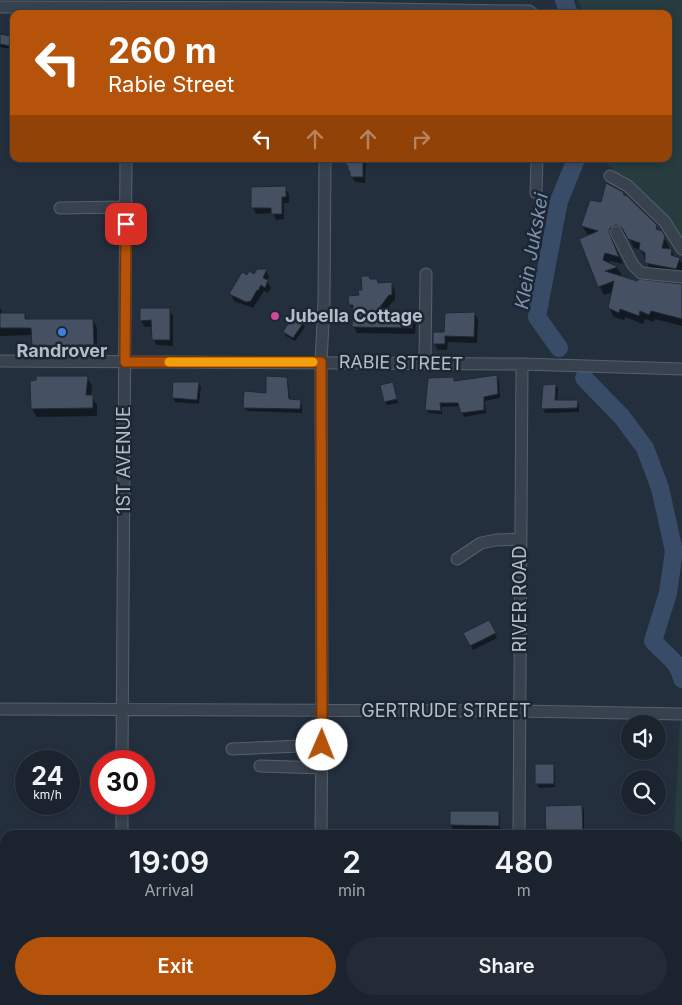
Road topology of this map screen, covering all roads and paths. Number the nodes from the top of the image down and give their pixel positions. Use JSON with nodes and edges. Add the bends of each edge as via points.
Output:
{"nodes":[{"id":1,"x":0,"y":7,"type":"edge"},
{"id":2,"x":127,"y":7,"type":"edge"},
{"id":3,"x":325,"y":7,"type":"edge"},
{"id":4,"x":469,"y":10,"type":"edge"},
{"id":5,"x":126,"y":162,"type":"edge"},
{"id":6,"x":325,"y":162,"type":"edge"},
{"id":7,"x":537,"y":162,"type":"edge"},
{"id":8,"x":610,"y":176,"type":"dead end"},
{"id":9,"x":536,"y":193,"type":"dead end"},
{"id":10,"x":126,"y":207,"type":"junction"},
{"id":11,"x":60,"y":208,"type":"dead end"},
{"id":12,"x":616,"y":232,"type":"dead end"},
{"id":13,"x":682,"y":249,"type":"edge"},
{"id":14,"x":426,"y":274,"type":"dead end"},
{"id":15,"x":682,"y":277,"type":"edge"},
{"id":16,"x":0,"y":361,"type":"edge"},
{"id":17,"x":125,"y":362,"type":"junction"},
{"id":18,"x":321,"y":362,"type":"junction"},
{"id":19,"x":425,"y":364,"type":"junction"},
{"id":20,"x":522,"y":364,"type":"junction"},
{"id":21,"x":682,"y":369,"type":"edge"},
{"id":22,"x":521,"y":539,"type":"junction"},
{"id":23,"x":457,"y":559,"type":"dead end"},
{"id":24,"x":0,"y":708,"type":"edge"},
{"id":25,"x":122,"y":710,"type":"junction"},
{"id":26,"x":322,"y":711,"type":"junction"},
{"id":27,"x":519,"y":711,"type":"junction"},
{"id":28,"x":682,"y":714,"type":"edge"},
{"id":29,"x":322,"y":745,"type":"junction"},
{"id":30,"x":232,"y":749,"type":"dead end"},
{"id":31,"x":122,"y":750,"type":"edge"},
{"id":32,"x":260,"y":766,"type":"dead end"},
{"id":33,"x":322,"y":768,"type":"junction"},
{"id":34,"x":122,"y":815,"type":"edge"},
{"id":35,"x":122,"y":830,"type":"edge"},
{"id":36,"x":321,"y":830,"type":"edge"},
{"id":37,"x":519,"y":830,"type":"edge"}],
"edges":[{"from":1,"to":2,"type":"street"},
{"from":2,"to":3,"type":"street"},
{"from":3,"to":4,"type":"street"},
{"from":5,"to":10,"type":"street","name":"1ST AVENUE"},
{"from":6,"to":18,"type":"street"},
{"from":7,"to":9,"type":"street"},
{"from":8,"to":13,"type":"street","via":[[644,200],[665,222]]},
{"from":10,"to":11,"type":"street"},
{"from":10,"to":17,"type":"street","name":"1ST AVENUE"},
{"from":12,"to":15,"type":"street","via":[[633,265],[641,273]]},
{"from":14,"to":19,"type":"street"},
{"from":16,"to":17,"type":"street","name":"RABIE STREET"},
{"from":17,"to":18,"type":"street","name":"RABIE STREET"},
{"from":17,"to":25,"type":"street","name":"1ST AVENUE"},
{"from":18,"to":19,"type":"street","name":"RABIE STREET"},
{"from":18,"to":26,"type":"street"},
{"from":19,"to":20,"type":"street","name":"RABIE STREET"},
{"from":20,"to":21,"type":"street","name":"RABIE STREET"},
{"from":20,"to":22,"type":"street","name":"RIVER ROAD"},
{"from":22,"to":23,"type":"street","via":[[481,543]]},
{"from":22,"to":27,"type":"street","name":"RIVER ROAD"},
{"from":24,"to":25,"type":"street","name":"GERTRUDE STREET"},
{"from":25,"to":26,"type":"street","name":"GERTRUDE STREET"},
{"from":25,"to":31,"type":"street","name":"1ST AVENUE"},
{"from":26,"to":27,"type":"street","name":"GERTRUDE STREET"},
{"from":26,"to":29,"type":"street"},
{"from":27,"to":28,"type":"street","name":"GERTRUDE STREET"},
{"from":27,"to":37,"type":"street","name":"RIVER ROAD"},
{"from":29,"to":30,"type":"street"},
{"from":29,"to":33,"type":"street"},
{"from":32,"to":33,"type":"street"},
{"from":33,"to":36,"type":"street"},
{"from":34,"to":35,"type":"street"}]}
